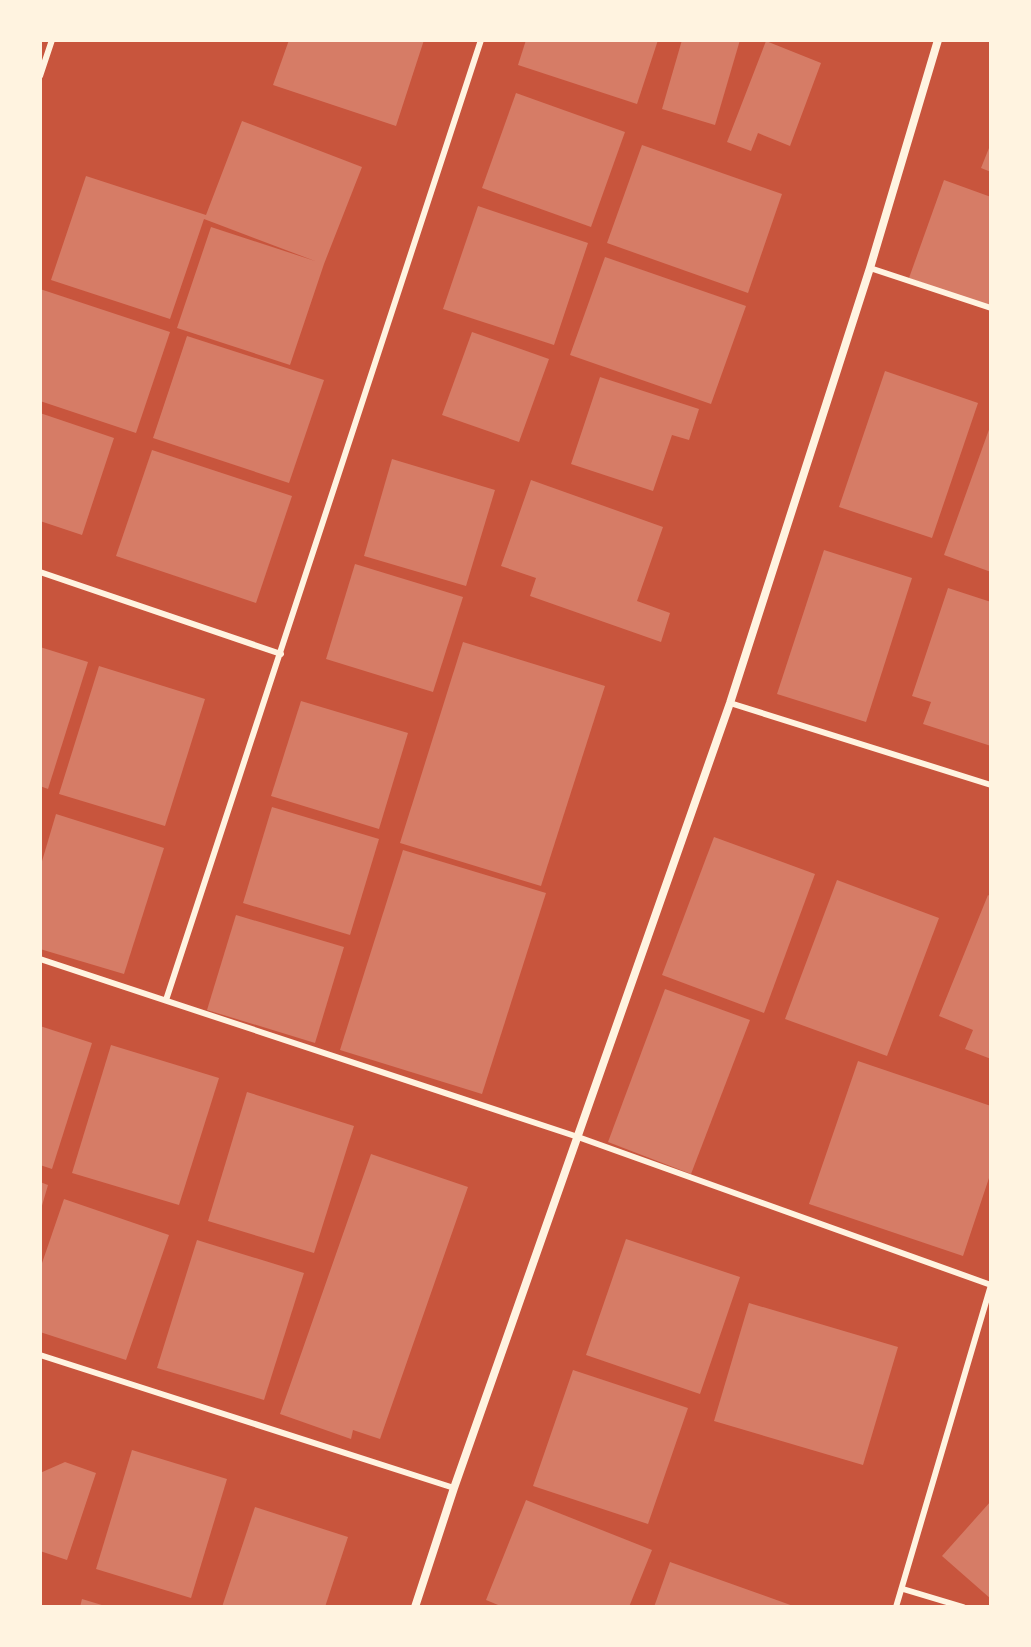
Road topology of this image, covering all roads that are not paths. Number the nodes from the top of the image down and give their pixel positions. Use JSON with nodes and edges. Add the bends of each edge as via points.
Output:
{"nodes":[{"id":1,"x":52,"y":40,"type":"edge"},
{"id":2,"x":481,"y":40,"type":"edge"},
{"id":3,"x":938,"y":40,"type":"edge"},
{"id":4,"x":40,"y":76,"type":"edge"},
{"id":5,"x":870,"y":268,"type":"junction"},
{"id":6,"x":991,"y":308,"type":"edge"},
{"id":7,"x":40,"y":572,"type":"edge"},
{"id":8,"x":281,"y":654,"type":"junction"},
{"id":9,"x":730,"y":703,"type":"junction"},
{"id":10,"x":991,"y":785,"type":"edge"},
{"id":11,"x":40,"y":959,"type":"edge"},
{"id":12,"x":166,"y":1000,"type":"junction"},
{"id":13,"x":578,"y":1137,"type":"junction"},
{"id":14,"x":991,"y":1285,"type":"edge"},
{"id":15,"x":40,"y":1355,"type":"edge"},
{"id":16,"x":454,"y":1488,"type":"junction"},
{"id":17,"x":903,"y":1589,"type":"junction"},
{"id":18,"x":415,"y":1607,"type":"edge"},
{"id":19,"x":896,"y":1607,"type":"edge"},
{"id":20,"x":963,"y":1607,"type":"edge"}],
"edges":[{"from":1,"to":4,"type":"lane"},
{"from":2,"to":8,"type":"lane"},
{"from":3,"to":5,"type":"street"},
{"from":5,"to":6,"type":"lane"},
{"from":5,"to":9,"type":"street"},
{"from":7,"to":8,"type":"lane"},
{"from":8,"to":12,"type":"lane"},
{"from":9,"to":10,"type":"lane"},
{"from":9,"to":13,"type":"street"},
{"from":11,"to":12,"type":"lane"},
{"from":12,"to":13,"type":"lane"},
{"from":13,"to":14,"type":"lane"},
{"from":13,"to":16,"type":"street"},
{"from":14,"to":17,"type":"lane"},
{"from":15,"to":16,"type":"lane"},
{"from":16,"to":18,"type":"street"},
{"from":17,"to":19,"type":"lane"},
{"from":17,"to":20,"type":"lane"}]}
